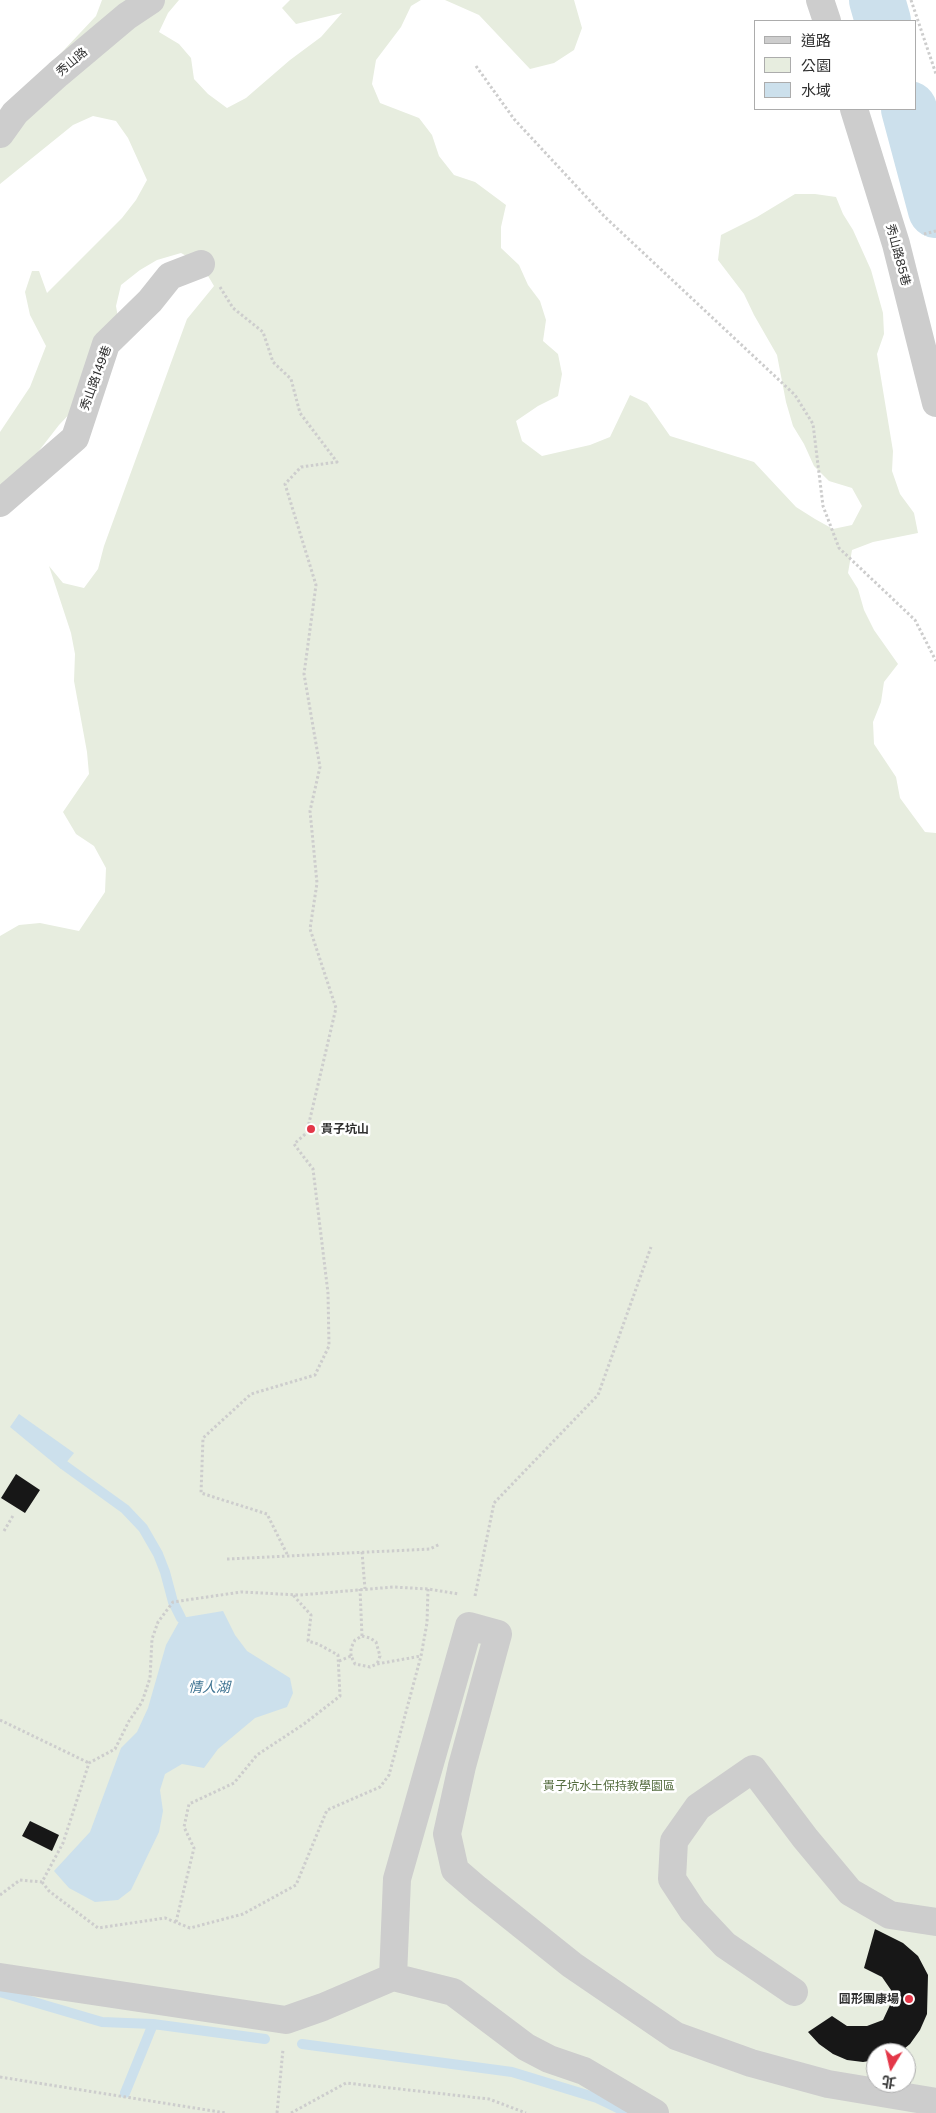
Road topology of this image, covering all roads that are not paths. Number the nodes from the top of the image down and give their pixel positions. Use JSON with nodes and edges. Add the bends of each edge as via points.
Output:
{"nodes":[{"id":1,"x":151,"y":0,"type":"edge"},
{"id":2,"x":820,"y":0,"type":"edge"},
{"id":3,"x":827,"y":20,"type":"edge"},
{"id":4,"x":854,"y":110,"type":"edge"},
{"id":5,"x":0,"y":134,"type":"edge"},
{"id":6,"x":201,"y":264,"type":"road end"},
{"id":7,"x":936,"y":403,"type":"edge"},
{"id":8,"x":0,"y":503,"type":"edge"},
{"id":9,"x":936,"y":1922,"type":"edge"},
{"id":10,"x":393,"y":1976,"type":"junction"},
{"id":11,"x":0,"y":1977,"type":"edge"},
{"id":12,"x":794,"y":1992,"type":"dead end"},
{"id":13,"x":936,"y":2102,"type":"edge"},
{"id":14,"x":655,"y":2113,"type":"edge"}],
"edges":[{"from":1,"to":5,"type":"street","name":"秀山路","via":[[58,74],[15,114]]},
{"from":2,"to":3,"type":"street"},
{"from":4,"to":7,"type":"street","name":"秀山路85巷","via":[[896,244]]},
{"from":6,"to":8,"type":"street","name":"秀山路149巷","via":[[170,276],[150,301],[106,344],[75,438]]},
{"from":9,"to":12,"type":"street","via":[[890,1915],[850,1892],[753,1769],[698,1808],[674,1841],[672,1879],[693,1911],[725,1945]]},
{"from":10,"to":11,"type":"street","via":[[286,2020]]},
{"from":10,"to":13,"type":"street","via":[[396,1879],[469,1626],[498,1634],[447,1834],[455,1870],[572,1965],[676,2036],[751,2063],[828,2084]]},
{"from":10,"to":14,"type":"street","via":[[453,1992],[526,2048],[549,2060],[584,2071]]}]}
